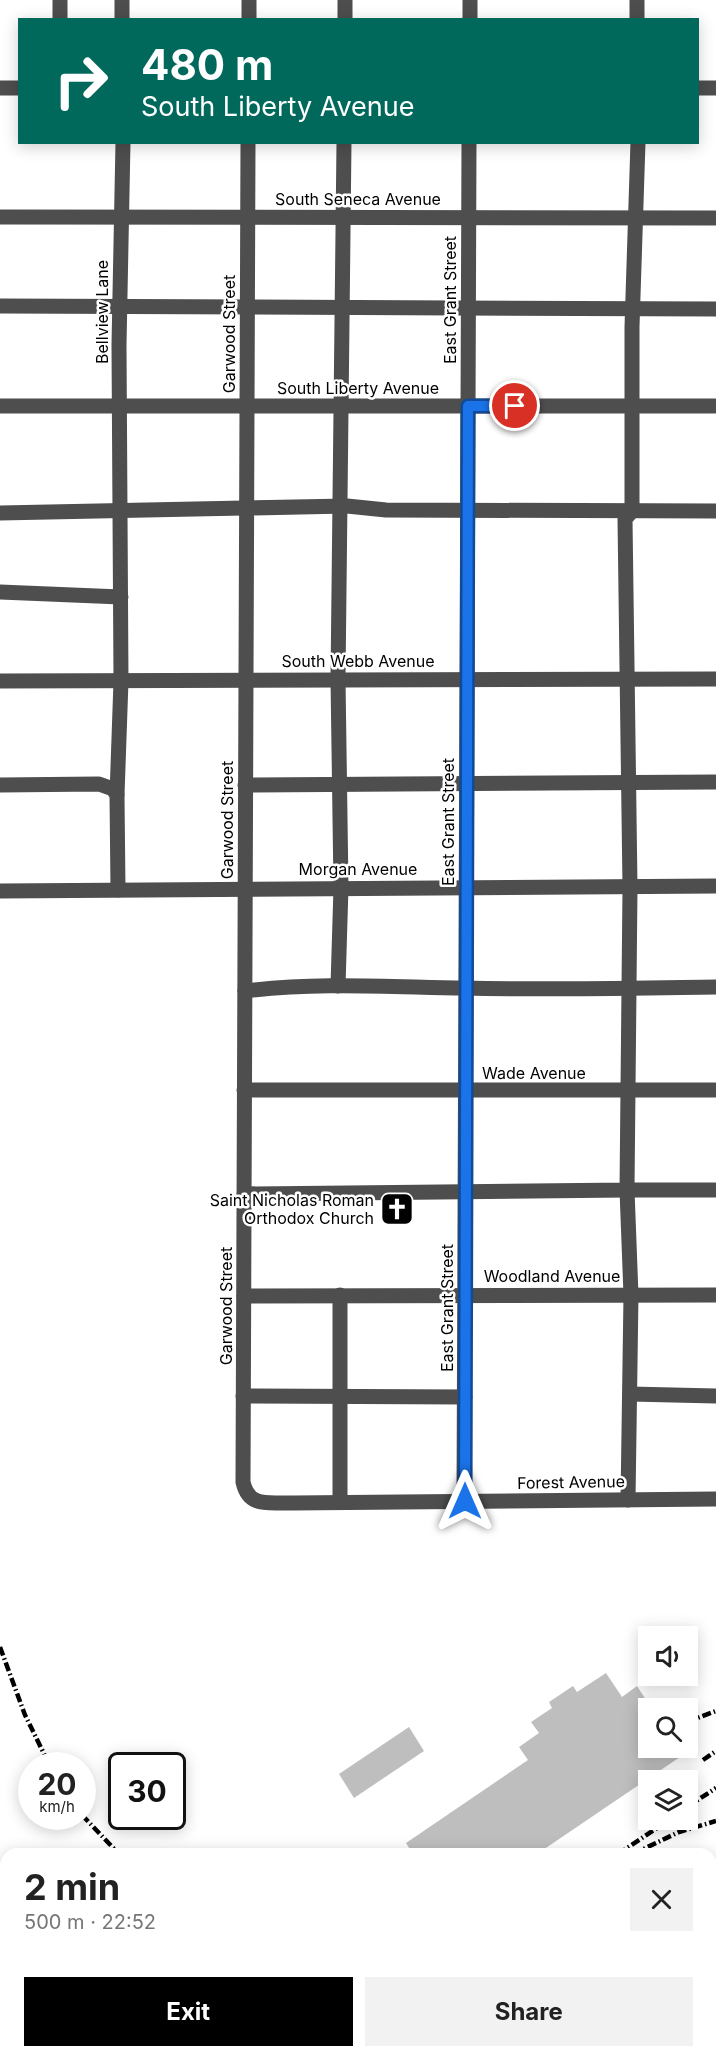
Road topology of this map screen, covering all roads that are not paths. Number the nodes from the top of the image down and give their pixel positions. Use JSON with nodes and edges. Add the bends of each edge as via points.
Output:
{"nodes":[{"id":1,"x":60,"y":0,"type":"edge"},
{"id":2,"x":122,"y":0,"type":"edge"},
{"id":3,"x":249,"y":0,"type":"edge"},
{"id":4,"x":345,"y":0,"type":"edge"},
{"id":5,"x":470,"y":0,"type":"edge"},
{"id":6,"x":637,"y":0,"type":"edge"},
{"id":7,"x":60,"y":18,"type":"edge"},
{"id":8,"x":122,"y":18,"type":"edge"},
{"id":9,"x":249,"y":18,"type":"edge"},
{"id":10,"x":345,"y":18,"type":"edge"},
{"id":11,"x":470,"y":18,"type":"edge"},
{"id":12,"x":637,"y":18,"type":"edge"},
{"id":13,"x":0,"y":88,"type":"edge"},
{"id":14,"x":18,"y":88,"type":"edge"},
{"id":15,"x":699,"y":88,"type":"edge"},
{"id":16,"x":716,"y":88,"type":"edge"},
{"id":17,"x":123,"y":144,"type":"edge"},
{"id":18,"x":248,"y":144,"type":"edge"},
{"id":19,"x":344,"y":144,"type":"edge"},
{"id":20,"x":469,"y":144,"type":"edge"},
{"id":21,"x":638,"y":144,"type":"edge"},
{"id":22,"x":248,"y":217,"type":"junction"},
{"id":23,"x":343,"y":217,"type":"junction"},
{"id":24,"x":468,"y":217,"type":"junction"},
{"id":25,"x":0,"y":218,"type":"edge"},
{"id":26,"x":121,"y":218,"type":"junction"},
{"id":27,"x":636,"y":218,"type":"junction"},
{"id":28,"x":716,"y":218,"type":"edge"},
{"id":29,"x":119,"y":305,"type":"junction"},
{"id":30,"x":0,"y":306,"type":"edge"},
{"id":31,"x":247,"y":307,"type":"junction"},
{"id":32,"x":342,"y":307,"type":"junction"},
{"id":33,"x":633,"y":307,"type":"junction"},
{"id":34,"x":468,"y":308,"type":"junction"},
{"id":35,"x":716,"y":309,"type":"edge"},
{"id":36,"x":121,"y":405,"type":"junction"},
{"id":37,"x":0,"y":406,"type":"edge"},
{"id":38,"x":246,"y":406,"type":"junction"},
{"id":39,"x":341,"y":406,"type":"junction"},
{"id":40,"x":468,"y":406,"type":"junction"},
{"id":41,"x":633,"y":406,"type":"junction"},
{"id":42,"x":716,"y":406,"type":"edge"},
{"id":43,"x":341,"y":507,"type":"junction"},
{"id":44,"x":246,"y":509,"type":"junction"},
{"id":45,"x":467,"y":510,"type":"junction"},
{"id":46,"x":121,"y":511,"type":"junction"},
{"id":47,"x":632,"y":511,"type":"junction"},
{"id":48,"x":716,"y":511,"type":"edge"},
{"id":49,"x":0,"y":513,"type":"edge"},
{"id":50,"x":0,"y":592,"type":"edge"},
{"id":51,"x":121,"y":597,"type":"junction"},
{"id":52,"x":466,"y":678,"type":"junction"},
{"id":53,"x":338,"y":679,"type":"junction"},
{"id":54,"x":629,"y":679,"type":"junction"},
{"id":55,"x":716,"y":679,"type":"edge"},
{"id":56,"x":245,"y":680,"type":"junction"},
{"id":57,"x":0,"y":681,"type":"edge"},
{"id":58,"x":121,"y":681,"type":"junction"},
{"id":59,"x":629,"y":782,"type":"junction"},
{"id":60,"x":716,"y":782,"type":"edge"},
{"id":61,"x":466,"y":784,"type":"junction"},
{"id":62,"x":0,"y":785,"type":"edge"},
{"id":63,"x":245,"y":785,"type":"junction"},
{"id":64,"x":340,"y":786,"type":"junction"},
{"id":65,"x":117,"y":795,"type":"junction"},
{"id":66,"x":716,"y":886,"type":"edge"},
{"id":67,"x":341,"y":887,"type":"junction"},
{"id":68,"x":466,"y":887,"type":"junction"},
{"id":69,"x":630,"y":887,"type":"junction"},
{"id":70,"x":245,"y":888,"type":"junction"},
{"id":71,"x":118,"y":890,"type":"junction"},
{"id":72,"x":0,"y":891,"type":"edge"},
{"id":73,"x":338,"y":986,"type":"junction"},
{"id":74,"x":716,"y":987,"type":"edge"},
{"id":75,"x":465,"y":988,"type":"junction"},
{"id":76,"x":629,"y":988,"type":"junction"},
{"id":77,"x":245,"y":991,"type":"junction"},
{"id":78,"x":244,"y":1090,"type":"junction"},
{"id":79,"x":629,"y":1090,"type":"junction"},
{"id":80,"x":716,"y":1090,"type":"edge"},
{"id":81,"x":465,"y":1091,"type":"junction"},
{"id":82,"x":627,"y":1190,"type":"junction"},
{"id":83,"x":716,"y":1190,"type":"edge"},
{"id":84,"x":244,"y":1194,"type":"junction"},
{"id":85,"x":465,"y":1194,"type":"junction"},
{"id":86,"x":465,"y":1294,"type":"junction"},
{"id":87,"x":631,"y":1294,"type":"junction"},
{"id":88,"x":340,"y":1295,"type":"junction"},
{"id":89,"x":716,"y":1295,"type":"edge"},
{"id":90,"x":244,"y":1296,"type":"junction"},
{"id":91,"x":630,"y":1394,"type":"junction"},
{"id":92,"x":243,"y":1396,"type":"junction"},
{"id":93,"x":340,"y":1396,"type":"junction"},
{"id":94,"x":465,"y":1396,"type":"junction"},
{"id":95,"x":716,"y":1396,"type":"edge"},
{"id":96,"x":248,"y":1497,"type":"joint"},
{"id":97,"x":716,"y":1499,"type":"edge"},
{"id":98,"x":628,"y":1500,"type":"junction"},
{"id":99,"x":465,"y":1501,"type":"junction"},
{"id":100,"x":340,"y":1502,"type":"junction"}],
"edges":[{"from":1,"to":7,"type":"street"},
{"from":2,"to":8,"type":"street"},
{"from":3,"to":9,"type":"street"},
{"from":4,"to":10,"type":"street"},
{"from":5,"to":11,"type":"street"},
{"from":6,"to":12,"type":"street"},
{"from":13,"to":14,"type":"street"},
{"from":15,"to":16,"type":"street"},
{"from":17,"to":26,"type":"street","name":"Bellview Lane"},
{"from":18,"to":22,"type":"street","name":"Garwood Street"},
{"from":19,"to":23,"type":"street"},
{"from":20,"to":24,"type":"street","name":"East Grant Street"},
{"from":21,"to":27,"type":"street"},
{"from":22,"to":23,"type":"street","name":"South Seneca Avenue"},
{"from":22,"to":26,"type":"street","name":"South Seneca Avenue"},
{"from":22,"to":31,"type":"street","name":"Garwood Street"},
{"from":23,"to":24,"type":"street","name":"South Seneca Avenue"},
{"from":23,"to":32,"type":"street"},
{"from":24,"to":27,"type":"street","name":"South Seneca Avenue"},
{"from":24,"to":34,"type":"street","name":"East Grant Street"},
{"from":25,"to":26,"type":"street","name":"South Seneca Avenue"},
{"from":26,"to":29,"type":"street","name":"Bellview Lane"},
{"from":27,"to":28,"type":"street","name":"South Seneca Avenue"},
{"from":27,"to":33,"type":"street"},
{"from":29,"to":30,"type":"street"},
{"from":29,"to":31,"type":"street"},
{"from":29,"to":36,"type":"street","name":"Bellview Lane"},
{"from":31,"to":32,"type":"street"},
{"from":31,"to":38,"type":"street","name":"Garwood Street"},
{"from":32,"to":34,"type":"street"},
{"from":32,"to":39,"type":"street"},
{"from":33,"to":34,"type":"street"},
{"from":33,"to":35,"type":"street"},
{"from":33,"to":41,"type":"street"},
{"from":34,"to":40,"type":"street","name":"East Grant Street"},
{"from":36,"to":37,"type":"street","name":"South Liberty Avenue"},
{"from":36,"to":38,"type":"street","name":"South Liberty Avenue"},
{"from":36,"to":46,"type":"street","name":"Bellview Lane"},
{"from":38,"to":39,"type":"street","name":"South Liberty Avenue"},
{"from":38,"to":44,"type":"street","name":"Garwood Street"},
{"from":39,"to":40,"type":"street","name":"South Liberty Avenue"},
{"from":39,"to":43,"type":"street"},
{"from":40,"to":41,"type":"street","name":"South Liberty Avenue"},
{"from":40,"to":45,"type":"street","name":"East Grant Street"},
{"from":41,"to":42,"type":"street","name":"South Liberty Avenue"},
{"from":41,"to":47,"type":"street"},
{"from":43,"to":44,"type":"street"},
{"from":43,"to":45,"type":"street"},
{"from":43,"to":53,"type":"street"},
{"from":44,"to":46,"type":"street"},
{"from":44,"to":56,"type":"street","name":"Garwood Street"},
{"from":45,"to":47,"type":"street"},
{"from":45,"to":52,"type":"street","name":"East Grant Street"},
{"from":46,"to":49,"type":"street"},
{"from":46,"to":51,"type":"street","name":"Bellview Lane"},
{"from":47,"to":48,"type":"street"},
{"from":47,"to":54,"type":"street","via":[[625,519]]},
{"from":50,"to":51,"type":"street"},
{"from":51,"to":58,"type":"street","name":"Bellview Lane"},
{"from":52,"to":53,"type":"street","name":"South Webb Avenue"},
{"from":52,"to":54,"type":"street","name":"South Webb Avenue"},
{"from":52,"to":61,"type":"street","name":"East Grant Street"},
{"from":53,"to":56,"type":"street","name":"South Webb Avenue"},
{"from":53,"to":64,"type":"street"},
{"from":54,"to":55,"type":"street","name":"South Webb Avenue"},
{"from":54,"to":59,"type":"street"},
{"from":56,"to":58,"type":"street","name":"South Webb Avenue"},
{"from":56,"to":63,"type":"street","name":"Garwood Street"},
{"from":57,"to":58,"type":"street","name":"South Webb Avenue"},
{"from":58,"to":65,"type":"street","name":"Bellview Lane"},
{"from":59,"to":60,"type":"street"},
{"from":59,"to":61,"type":"street"},
{"from":59,"to":69,"type":"street"},
{"from":61,"to":64,"type":"street"},
{"from":61,"to":68,"type":"street","name":"East Grant Street"},
{"from":62,"to":65,"type":"street","via":[[99,784]]},
{"from":63,"to":64,"type":"street"},
{"from":63,"to":70,"type":"street","name":"Garwood Street"},
{"from":64,"to":67,"type":"street"},
{"from":65,"to":71,"type":"street","name":"Bellview Lane"},
{"from":66,"to":69,"type":"street","name":"Morgan Avenue"},
{"from":67,"to":68,"type":"street","name":"Morgan Avenue"},
{"from":67,"to":70,"type":"street","name":"Morgan Avenue"},
{"from":67,"to":73,"type":"street"},
{"from":68,"to":69,"type":"street","name":"Morgan Avenue"},
{"from":68,"to":75,"type":"street","name":"East Grant Street"},
{"from":69,"to":76,"type":"street"},
{"from":70,"to":71,"type":"street","name":"Morgan Avenue"},
{"from":70,"to":77,"type":"street","name":"Garwood Street"},
{"from":71,"to":72,"type":"street","name":"Morgan Avenue"},
{"from":73,"to":75,"type":"street"},
{"from":73,"to":77,"type":"street"},
{"from":74,"to":76,"type":"street"},
{"from":75,"to":76,"type":"street"},
{"from":75,"to":81,"type":"street","name":"East Grant Street"},
{"from":76,"to":79,"type":"street"},
{"from":77,"to":78,"type":"street","name":"Garwood Street"},
{"from":78,"to":81,"type":"street","name":"Wade Avenue"},
{"from":78,"to":84,"type":"street","name":"Garwood Street"},
{"from":79,"to":80,"type":"street","name":"Wade Avenue"},
{"from":79,"to":81,"type":"street","name":"Wade Avenue"},
{"from":79,"to":82,"type":"street"},
{"from":81,"to":85,"type":"street","name":"East Grant Street"},
{"from":82,"to":83,"type":"street"},
{"from":82,"to":85,"type":"street"},
{"from":82,"to":87,"type":"street"},
{"from":84,"to":85,"type":"street"},
{"from":84,"to":90,"type":"street","name":"Garwood Street"},
{"from":85,"to":86,"type":"street","name":"East Grant Street"},
{"from":86,"to":87,"type":"street","name":"Woodland Avenue"},
{"from":86,"to":88,"type":"street","name":"Woodland Avenue"},
{"from":86,"to":94,"type":"street","name":"East Grant Street"},
{"from":87,"to":89,"type":"street","name":"Woodland Avenue"},
{"from":87,"to":91,"type":"street"},
{"from":88,"to":90,"type":"street","name":"Woodland Avenue"},
{"from":88,"to":93,"type":"street"},
{"from":90,"to":92,"type":"street","name":"Garwood Street"},
{"from":91,"to":95,"type":"street"},
{"from":91,"to":98,"type":"street"},
{"from":92,"to":93,"type":"street"},
{"from":92,"to":96,"type":"street","name":"Garwood Street","via":[[243,1482]]},
{"from":93,"to":94,"type":"street"},
{"from":93,"to":100,"type":"street"},
{"from":94,"to":99,"type":"street","name":"East Grant Street"},
{"from":96,"to":100,"type":"street","name":"Forest Avenue","via":[[260,1502]]},
{"from":97,"to":98,"type":"street","name":"Forest Avenue"},
{"from":98,"to":99,"type":"street","name":"Forest Avenue"},
{"from":99,"to":100,"type":"street","name":"Forest Avenue"}]}
